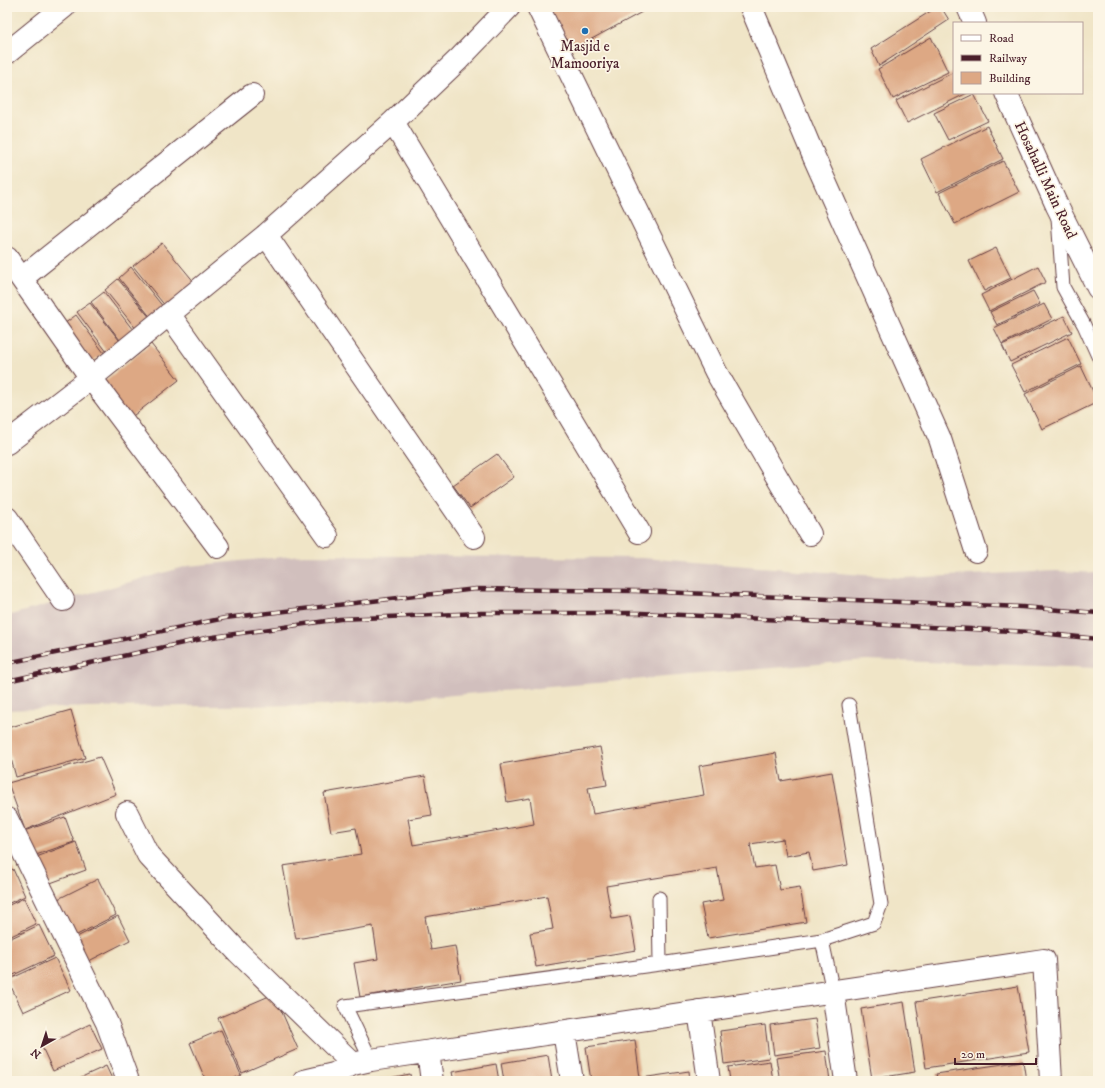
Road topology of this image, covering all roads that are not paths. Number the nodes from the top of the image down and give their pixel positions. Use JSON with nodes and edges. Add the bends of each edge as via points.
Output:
{"nodes":[{"id":1,"x":64,"y":7,"type":"edge"},
{"id":2,"x":509,"y":7,"type":"edge"},
{"id":3,"x":538,"y":7,"type":"edge"},
{"id":4,"x":751,"y":7,"type":"edge"},
{"id":5,"x":968,"y":7,"type":"edge"},
{"id":6,"x":975,"y":22,"type":"edge"},
{"id":7,"x":7,"y":53,"type":"edge"},
{"id":8,"x":1006,"y":94,"type":"edge"},
{"id":9,"x":252,"y":95,"type":"dead end"},
{"id":10,"x":393,"y":122,"type":"junction"},
{"id":11,"x":1057,"y":206,"type":"junction"},
{"id":12,"x":266,"y":235,"type":"junction"},
{"id":13,"x":7,"y":258,"type":"edge"},
{"id":14,"x":22,"y":278,"type":"junction"},
{"id":15,"x":1098,"y":288,"type":"edge"},
{"id":16,"x":170,"y":314,"type":"junction"},
{"id":17,"x":1098,"y":356,"type":"edge"},
{"id":18,"x":91,"y":378,"type":"junction"},
{"id":19,"x":7,"y":443,"type":"edge"},
{"id":20,"x":7,"y":518,"type":"edge"},
{"id":21,"x":639,"y":532,"type":"dead end"},
{"id":22,"x":810,"y":534,"type":"dead end"},
{"id":23,"x":328,"y":536,"type":"dead end"},
{"id":24,"x":474,"y":537,"type":"dead end"},
{"id":25,"x":218,"y":547,"type":"dead end"},
{"id":26,"x":976,"y":552,"type":"dead end"},
{"id":27,"x":63,"y":600,"type":"dead end"},
{"id":28,"x":849,"y":705,"type":"dead end"},
{"id":29,"x":126,"y":813,"type":"dead end"},
{"id":30,"x":7,"y":819,"type":"edge"},
{"id":31,"x":659,"y":898,"type":"dead end"},
{"id":32,"x":822,"y":940,"type":"junction"},
{"id":33,"x":660,"y":964,"type":"junction"},
{"id":34,"x":833,"y":992,"type":"junction"},
{"id":35,"x":699,"y":1011,"type":"junction"},
{"id":36,"x":564,"y":1032,"type":"junction"},
{"id":37,"x":428,"y":1052,"type":"junction"},
{"id":38,"x":362,"y":1062,"type":"junction"},
{"id":39,"x":335,"y":1078,"type":"edge"},
{"id":40,"x":128,"y":1081,"type":"edge"},
{"id":41,"x":304,"y":1081,"type":"edge"},
{"id":42,"x":432,"y":1081,"type":"edge"},
{"id":43,"x":572,"y":1081,"type":"edge"},
{"id":44,"x":709,"y":1081,"type":"edge"},
{"id":45,"x":846,"y":1081,"type":"edge"},
{"id":46,"x":1051,"y":1081,"type":"edge"}],
"edges":[{"from":1,"to":7,"type":"street"},
{"from":2,"to":10,"type":"street"},
{"from":3,"to":22,"type":"street","via":[[716,372]]},
{"from":4,"to":26,"type":"street","via":[[817,164],[940,439]]},
{"from":5,"to":6,"type":"street"},
{"from":8,"to":11,"type":"street","name":"Hosahalli Main Road"},
{"from":9,"to":14,"type":"street"},
{"from":10,"to":12,"type":"street"},
{"from":10,"to":21,"type":"street"},
{"from":11,"to":15,"type":"street","name":"Hosahalli Main Road"},
{"from":11,"to":17,"type":"lane","via":[[1063,287]]},
{"from":12,"to":16,"type":"street"},
{"from":12,"to":24,"type":"street"},
{"from":13,"to":14,"type":"street"},
{"from":14,"to":18,"type":"street"},
{"from":16,"to":18,"type":"street"},
{"from":16,"to":23,"type":"street"},
{"from":18,"to":19,"type":"street"},
{"from":18,"to":25,"type":"street"},
{"from":20,"to":27,"type":"street"},
{"from":28,"to":32,"type":"lane","via":[[881,904],[874,923]]},
{"from":29,"to":38,"type":"street","via":[[148,856],[249,963]]},
{"from":30,"to":40,"type":"street","via":[[107,1023]]},
{"from":31,"to":33,"type":"lane"},
{"from":32,"to":33,"type":"lane"},
{"from":32,"to":34,"type":"lane"},
{"from":33,"to":38,"type":"lane","via":[[345,1006]]},
{"from":34,"to":35,"type":"street"},
{"from":34,"to":45,"type":"street"},
{"from":34,"to":46,"type":"street","via":[[1044,960]]},
{"from":35,"to":36,"type":"street"},
{"from":35,"to":44,"type":"street"},
{"from":36,"to":37,"type":"street"},
{"from":36,"to":43,"type":"street"},
{"from":37,"to":38,"type":"street"},
{"from":37,"to":42,"type":"street"},
{"from":38,"to":39,"type":"street"},
{"from":39,"to":41,"type":"street"}]}
